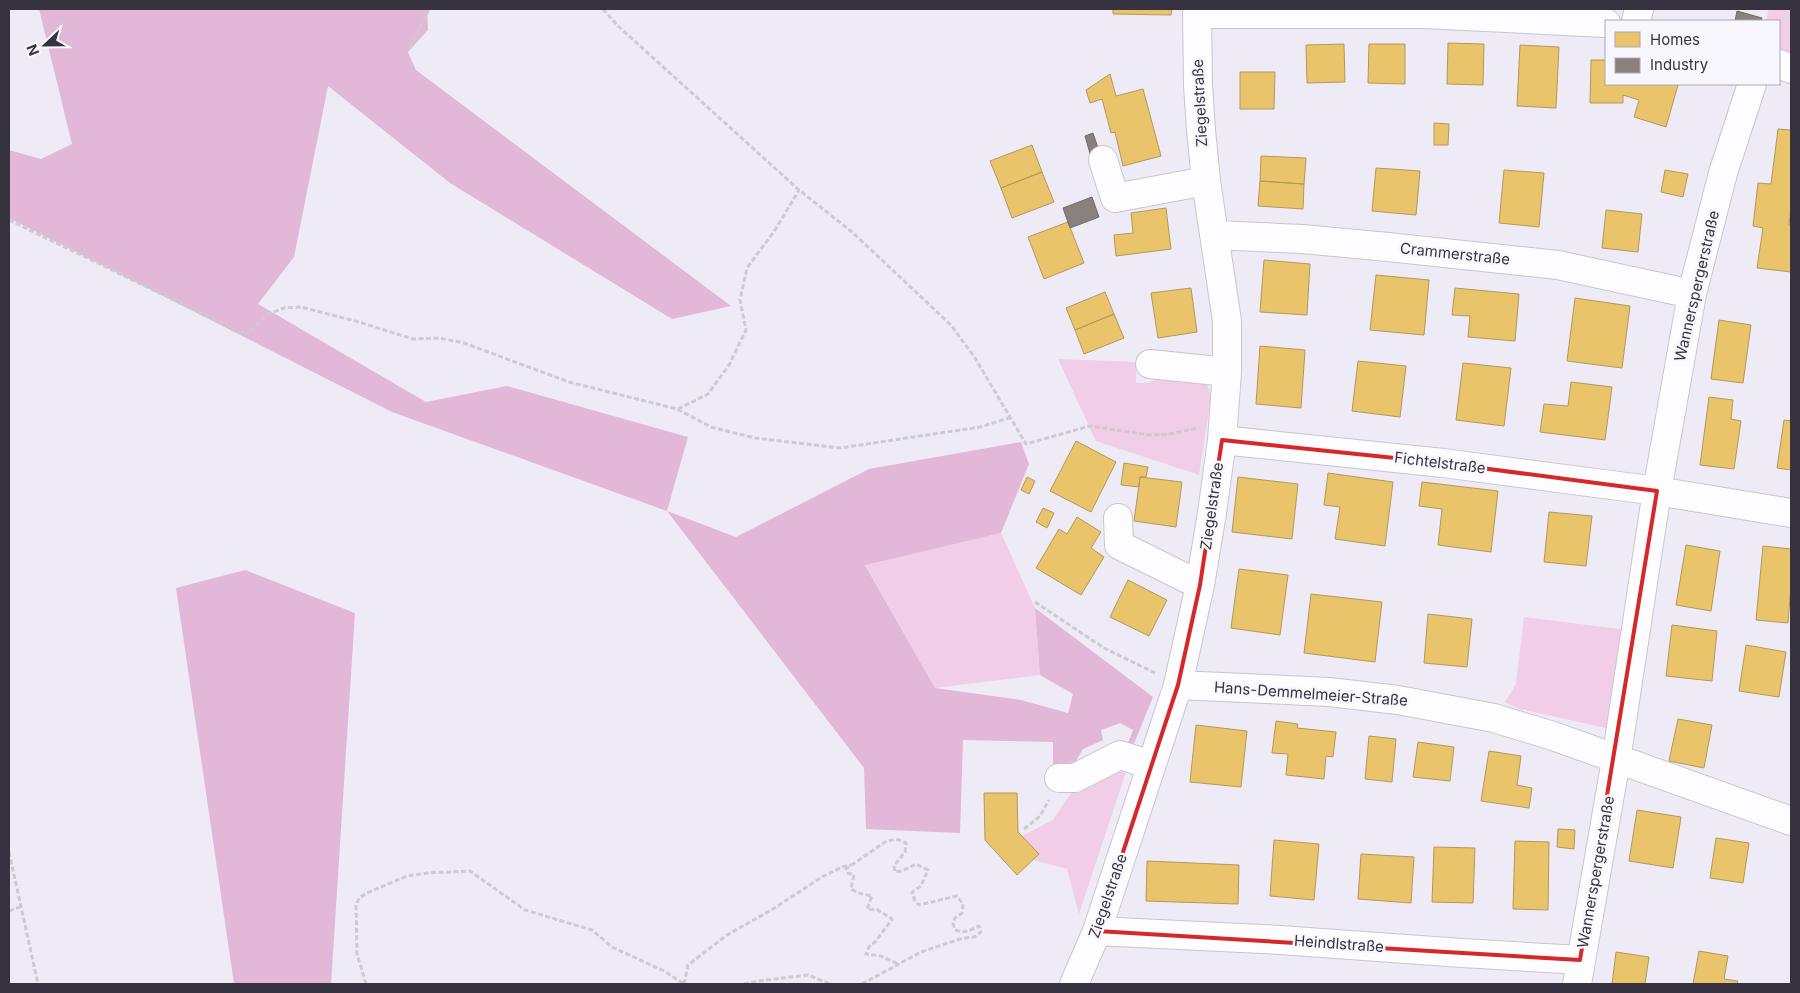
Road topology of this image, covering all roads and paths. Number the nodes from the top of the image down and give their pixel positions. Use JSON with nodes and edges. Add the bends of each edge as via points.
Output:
{"nodes":[{"id":1,"x":429,"y":9,"type":"edge"},
{"id":2,"x":603,"y":9,"type":"edge"},
{"id":3,"x":1197,"y":11,"type":"edge"},
{"id":4,"x":1425,"y":12,"type":"edge"},
{"id":5,"x":1605,"y":22,"type":"edge"},
{"id":6,"x":410,"y":48,"type":"dead end"},
{"id":7,"x":1752,"y":85,"type":"edge"},
{"id":8,"x":1103,"y":160,"type":"dead end"},
{"id":9,"x":1206,"y":181,"type":"junction"},
{"id":10,"x":799,"y":190,"type":"junction"},
{"id":11,"x":9,"y":220,"type":"edge"},
{"id":12,"x":1215,"y":235,"type":"junction"},
{"id":13,"x":1692,"y":294,"type":"junction"},
{"id":14,"x":1150,"y":364,"type":"dead end"},
{"id":15,"x":1227,"y":372,"type":"junction"},
{"id":16,"x":677,"y":409,"type":"junction"},
{"id":17,"x":1010,"y":418,"type":"junction"},
{"id":18,"x":1222,"y":431,"type":"junction"},
{"id":19,"x":1658,"y":491,"type":"junction"},
{"id":20,"x":1791,"y":513,"type":"edge"},
{"id":21,"x":1118,"y":518,"type":"dead end"},
{"id":22,"x":1200,"y":585,"type":"junction"},
{"id":23,"x":1035,"y":602,"type":"dead end"},
{"id":24,"x":1148,"y":670,"type":"dead end"},
{"id":25,"x":1178,"y":685,"type":"junction"},
{"id":26,"x":1616,"y":760,"type":"junction"},
{"id":27,"x":1151,"y":766,"type":"junction"},
{"id":28,"x":1059,"y":778,"type":"joint"},
{"id":29,"x":1791,"y":822,"type":"edge"},
{"id":30,"x":1024,"y":829,"type":"dead end"},
{"id":31,"x":9,"y":852,"type":"edge"},
{"id":32,"x":852,"y":865,"type":"junction"},
{"id":33,"x":20,"y":906,"type":"junction"},
{"id":34,"x":9,"y":911,"type":"edge"},
{"id":35,"x":1097,"y":931,"type":"junction"},
{"id":36,"x":898,"y":964,"type":"junction"},
{"id":37,"x":1579,"y":972,"type":"edge"},
{"id":38,"x":38,"y":984,"type":"edge"},
{"id":39,"x":366,"y":984,"type":"edge"},
{"id":40,"x":684,"y":984,"type":"edge"},
{"id":41,"x":744,"y":984,"type":"edge"},
{"id":42,"x":830,"y":984,"type":"edge"},
{"id":43,"x":862,"y":984,"type":"edge"},
{"id":44,"x":1074,"y":984,"type":"edge"}],
"edges":[{"from":1,"to":6,"type":"path"},
{"from":2,"to":10,"type":"path"},
{"from":3,"to":4,"type":"street"},
{"from":3,"to":9,"type":"street","name":"Ziegelstraße","via":[[1198,85]]},
{"from":4,"to":5,"type":"street"},
{"from":7,"to":13,"type":"street","name":"Wannerspergerstraße","via":[[1723,173]]},
{"from":8,"to":9,"type":"street","via":[[1115,198]]},
{"from":9,"to":12,"type":"street","name":"Ziegelstraße"},
{"from":10,"to":16,"type":"path","via":[[747,268],[740,300],[746,330],[729,365],[708,394]]},
{"from":10,"to":17,"type":"path","via":[[852,232],[951,325],[975,358]]},
{"from":11,"to":16,"type":"path","via":[[246,334],[268,314],[300,306],[413,338],[440,338],[464,343],[569,382]]},
{"from":12,"to":13,"type":"street","name":"Crammerstraße","via":[[1302,239],[1558,266]]},
{"from":12,"to":15,"type":"street","name":"Ziegelstraße","via":[[1227,322]]},
{"from":13,"to":19,"type":"street","name":"Wannerspergerstraße"},
{"from":14,"to":15,"type":"street"},
{"from":15,"to":18,"type":"street","name":"Ziegelstraße"},
{"from":16,"to":17,"type":"path","via":[[712,427],[755,438],[840,448],[980,427]]},
{"from":17,"to":18,"type":"path","via":[[1026,444],[1090,426],[1157,434]]},
{"from":18,"to":19,"type":"street","name":"Fichtelstraße"},
{"from":18,"to":22,"type":"street","name":"Ziegelstraße"},
{"from":19,"to":20,"type":"street"},
{"from":19,"to":26,"type":"street","name":"Wannerspergerstraße"},
{"from":21,"to":22,"type":"street","via":[[1119,544]]},
{"from":22,"to":25,"type":"street","name":"Ziegelstraße"},
{"from":23,"to":24,"type":"path","via":[[1104,648]]},
{"from":25,"to":26,"type":"street","name":"Hans-Demmelmeier-Straße","via":[[1329,692],[1432,705],[1494,718]]},
{"from":25,"to":27,"type":"street","name":"Ziegelstraße"},
{"from":26,"to":29,"type":"street"},
{"from":26,"to":37,"type":"street","name":"Wannerspergerstraße"},
{"from":27,"to":28,"type":"street","via":[[1120,755],[1075,778]]},
{"from":27,"to":35,"type":"street","name":"Ziegelstraße"},
{"from":28,"to":30,"type":"path","via":[[1040,816]]},
{"from":31,"to":33,"type":"path"},
{"from":32,"to":36,"type":"path","via":[[846,869],[854,875],[851,889],[872,896],[867,909],[878,910],[892,919],[866,954],[881,956]]},
{"from":32,"to":36,"type":"path","via":[[885,842],[896,839],[906,843],[905,852],[894,866],[895,872],[916,864],[928,870],[921,886],[912,892],[915,901],[919,905],[958,896],[963,904],[962,913],[953,924],[955,930],[962,932],[978,926],[981,932],[974,937],[935,946]]},
{"from":32,"to":40,"type":"path","via":[[822,877],[727,935],[688,965]]},
{"from":33,"to":34,"type":"path"},
{"from":33,"to":38,"type":"path"},
{"from":35,"to":37,"type":"street","name":"Heindlstraße","via":[[1462,953]]},
{"from":35,"to":44,"type":"street","name":"Ziegelstraße"},
{"from":36,"to":43,"type":"path"},
{"from":39,"to":40,"type":"path","via":[[357,954],[356,906],[359,898],[407,876],[470,871],[525,910],[592,930],[612,947],[664,970]]},
{"from":41,"to":42,"type":"path","via":[[808,975]]}]}
